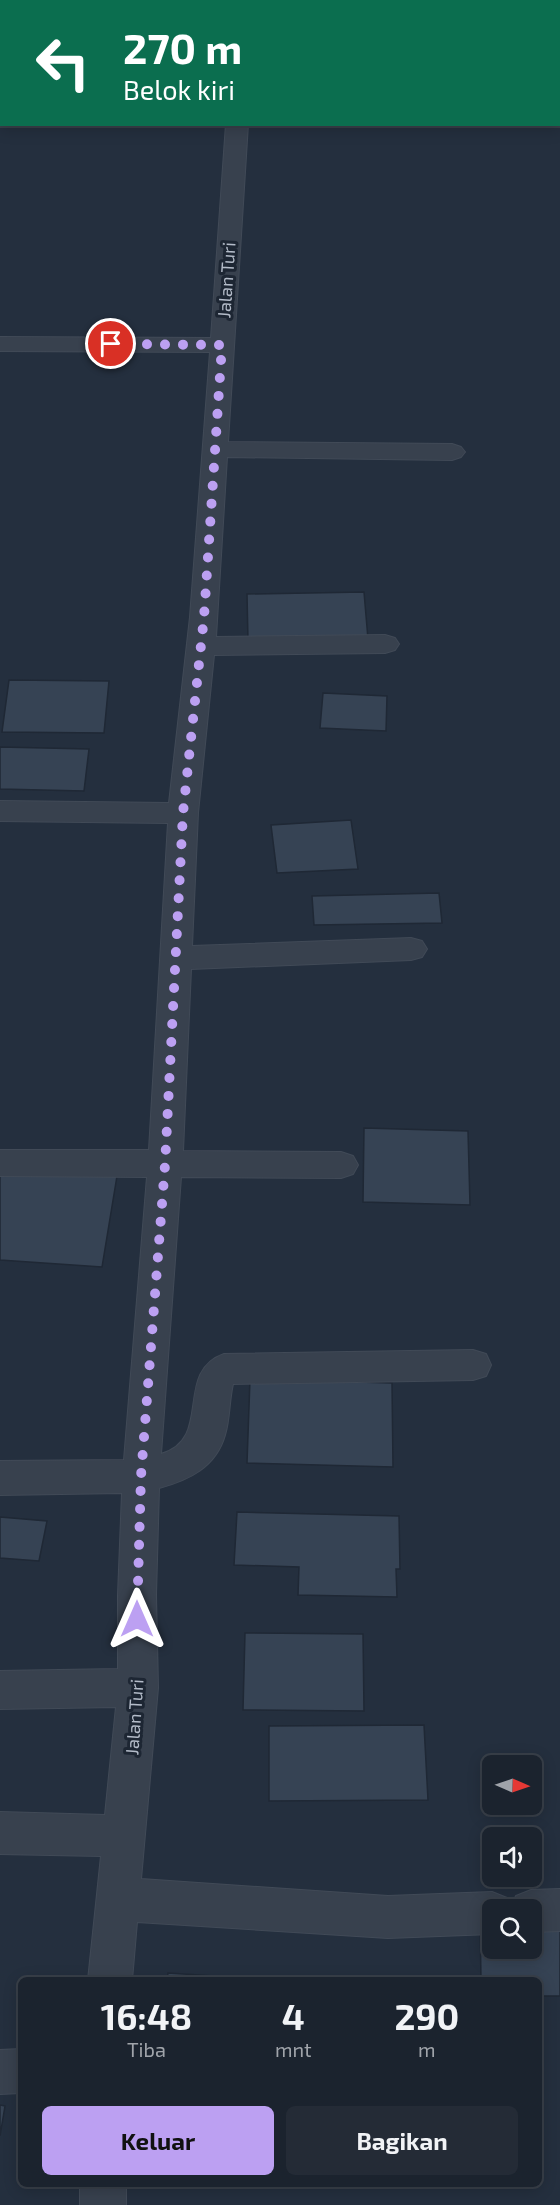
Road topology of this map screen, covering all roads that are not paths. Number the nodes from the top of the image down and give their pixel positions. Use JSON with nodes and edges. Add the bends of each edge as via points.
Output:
{"nodes":[{"id":1,"x":237,"y":126,"type":"edge"},
{"id":2,"x":0,"y":344,"type":"edge"},
{"id":3,"x":222,"y":345,"type":"junction"},
{"id":4,"x":215,"y":450,"type":"junction"},
{"id":5,"x":452,"y":452,"type":"dead end"},
{"id":6,"x":385,"y":644,"type":"dead end"},
{"id":7,"x":202,"y":646,"type":"junction"},
{"id":8,"x":0,"y":811,"type":"edge"},
{"id":9,"x":183,"y":813,"type":"junction"},
{"id":10,"x":411,"y":949,"type":"dead end"},
{"id":11,"x":176,"y":958,"type":"junction"},
{"id":12,"x":0,"y":1163,"type":"edge"},
{"id":13,"x":165,"y":1165,"type":"junction"},
{"id":14,"x":341,"y":1165,"type":"dead end"},
{"id":15,"x":473,"y":1365,"type":"dead end"},
{"id":16,"x":141,"y":1476,"type":"junction"},
{"id":17,"x":0,"y":1478,"type":"edge"},
{"id":18,"x":138,"y":1688,"type":"junction"},
{"id":19,"x":0,"y":1690,"type":"edge"},
{"id":20,"x":0,"y":1833,"type":"edge"},
{"id":21,"x":125,"y":1836,"type":"junction"},
{"id":22,"x":118,"y":1899,"type":"junction"},
{"id":23,"x":560,"y":1910,"type":"edge"},
{"id":24,"x":542,"y":1911,"type":"edge"},
{"id":25,"x":482,"y":1912,"type":"edge"},
{"id":26,"x":110,"y":1977,"type":"edge"},
{"id":27,"x":18,"y":2071,"type":"edge"},
{"id":28,"x":0,"y":2072,"type":"edge"},
{"id":29,"x":103,"y":2187,"type":"edge"},
{"id":30,"x":103,"y":2205,"type":"edge"}],
"edges":[{"from":1,"to":3,"type":"street","name":"Jalan Turi"},
{"from":2,"to":3,"type":"street"},
{"from":3,"to":4,"type":"street","name":"Jalan Turi"},
{"from":4,"to":5,"type":"street"},
{"from":4,"to":7,"type":"street","name":"Jalan Turi"},
{"from":6,"to":7,"type":"street"},
{"from":7,"to":9,"type":"street","name":"Jalan Turi"},
{"from":8,"to":9,"type":"street"},
{"from":9,"to":11,"type":"street","name":"Jalan Turi"},
{"from":10,"to":11,"type":"street"},
{"from":11,"to":13,"type":"street","name":"Jalan Turi"},
{"from":12,"to":13,"type":"street"},
{"from":13,"to":14,"type":"street"},
{"from":13,"to":16,"type":"street","name":"Jalan Turi"},
{"from":15,"to":16,"type":"street","via":[[224,1370],[215,1379],[207,1435],[194,1455],[175,1467]]},
{"from":16,"to":17,"type":"street"},
{"from":16,"to":18,"type":"street","name":"Jalan Turi"},
{"from":18,"to":19,"type":"street"},
{"from":18,"to":21,"type":"street","name":"Jalan Turi"},
{"from":20,"to":21,"type":"street"},
{"from":21,"to":22,"type":"street","name":"Jalan Turi"},
{"from":22,"to":25,"type":"street","via":[[388,1917]]},
{"from":22,"to":26,"type":"street","name":"Jalan Turi"},
{"from":23,"to":24,"type":"street"},
{"from":27,"to":28,"type":"street"},
{"from":29,"to":30,"type":"street"}]}
